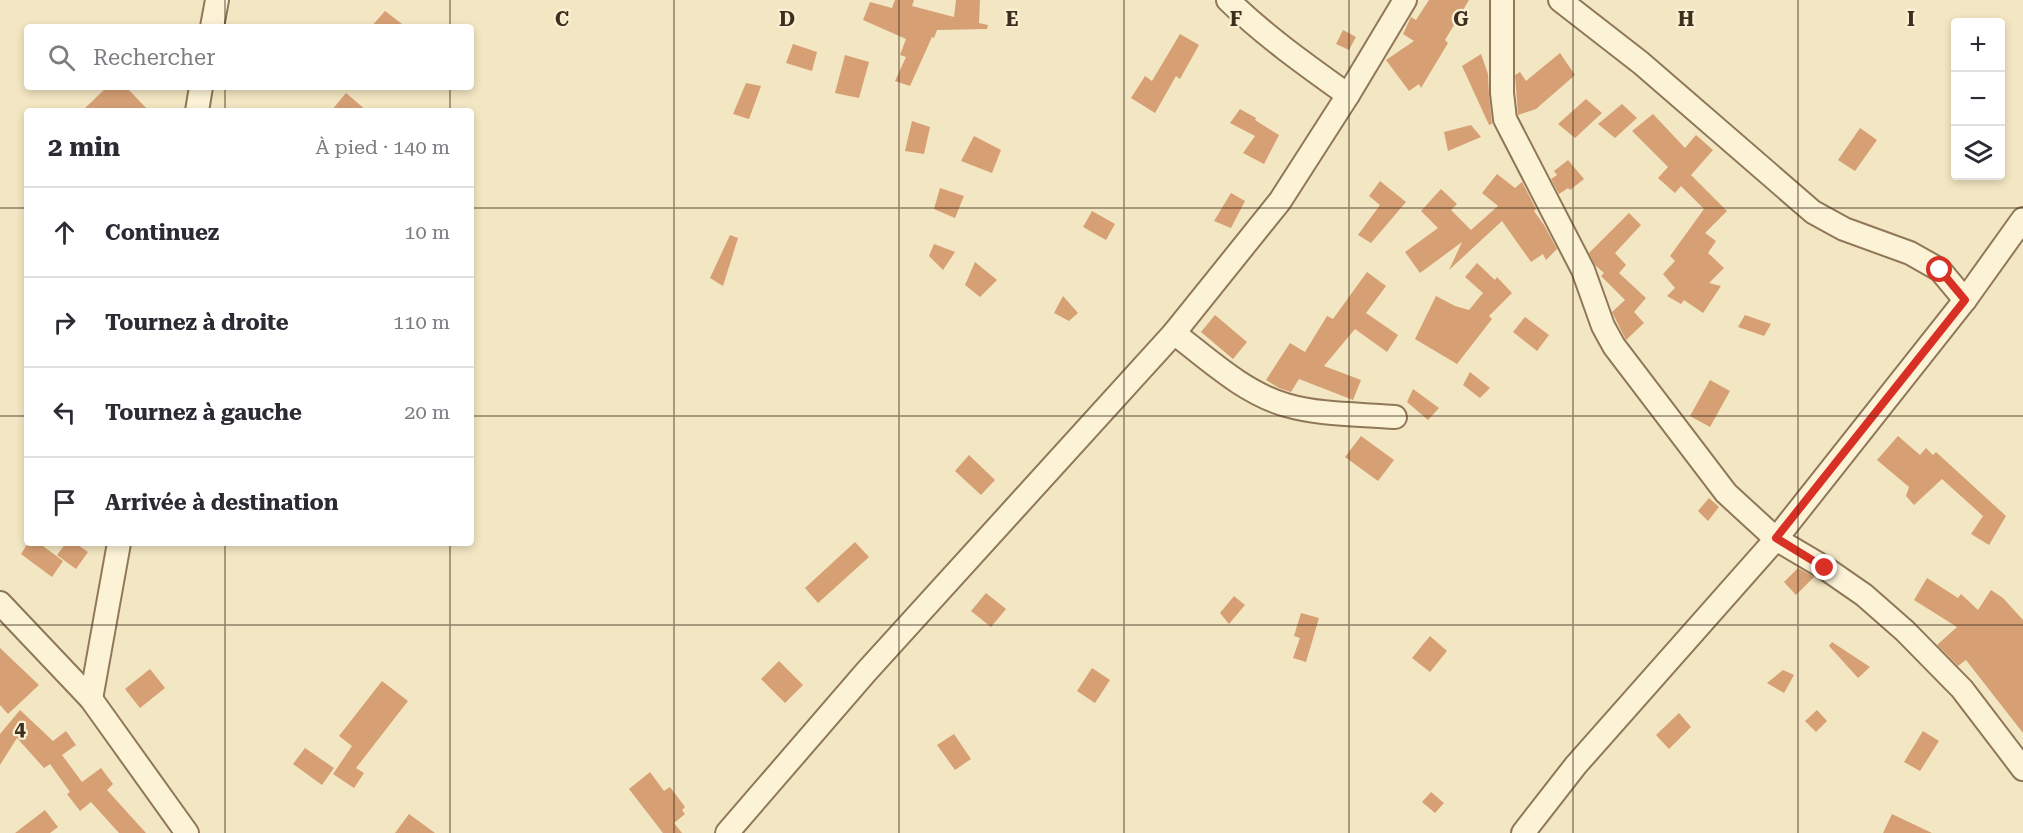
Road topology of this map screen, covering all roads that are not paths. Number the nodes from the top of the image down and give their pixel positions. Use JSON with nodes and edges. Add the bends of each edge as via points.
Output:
{"nodes":[{"id":1,"x":217,"y":0,"type":"edge"},
{"id":2,"x":1228,"y":0,"type":"edge"},
{"id":3,"x":1405,"y":0,"type":"edge"},
{"id":4,"x":1502,"y":0,"type":"edge"},
{"id":5,"x":1560,"y":0,"type":"edge"},
{"id":6,"x":213,"y":24,"type":"edge"},
{"id":7,"x":200,"y":90,"type":"edge"},
{"id":8,"x":1348,"y":95,"type":"junction"},
{"id":9,"x":198,"y":108,"type":"edge"},
{"id":10,"x":2023,"y":219,"type":"edge"},
{"id":11,"x":1965,"y":300,"type":"junction"},
{"id":12,"x":1174,"y":333,"type":"junction"},
{"id":13,"x":1395,"y":417,"type":"dead end"},
{"id":14,"x":1776,"y":538,"type":"junction"},
{"id":15,"x":118,"y":546,"type":"edge"},
{"id":16,"x":0,"y":603,"type":"edge"},
{"id":17,"x":91,"y":699,"type":"junction"},
{"id":18,"x":2023,"y":769,"type":"edge"},
{"id":19,"x":187,"y":833,"type":"edge"},
{"id":20,"x":727,"y":833,"type":"edge"},
{"id":21,"x":1523,"y":833,"type":"edge"}],
"edges":[{"from":1,"to":6,"type":"street"},
{"from":2,"to":8,"type":"street","via":[[1283,49]]},
{"from":3,"to":8,"type":"street"},
{"from":4,"to":14,"type":"street","via":[[1505,119],[1583,270],[1608,336],[1719,484]]},
{"from":5,"to":11,"type":"street","via":[[1641,63],[1813,212],[1844,229],[1910,253],[1940,270]]},
{"from":7,"to":9,"type":"street"},
{"from":8,"to":12,"type":"street","via":[[1280,201]]},
{"from":10,"to":11,"type":"street"},
{"from":11,"to":14,"type":"street"},
{"from":12,"to":13,"type":"street","via":[[1246,386],[1284,405]]},
{"from":12,"to":20,"type":"street"},
{"from":14,"to":18,"type":"street","via":[[1864,595],[1905,632],[1962,689]]},
{"from":14,"to":21,"type":"street","via":[[1575,765]]},
{"from":15,"to":17,"type":"street"},
{"from":16,"to":17,"type":"street"},
{"from":17,"to":19,"type":"street"}]}
